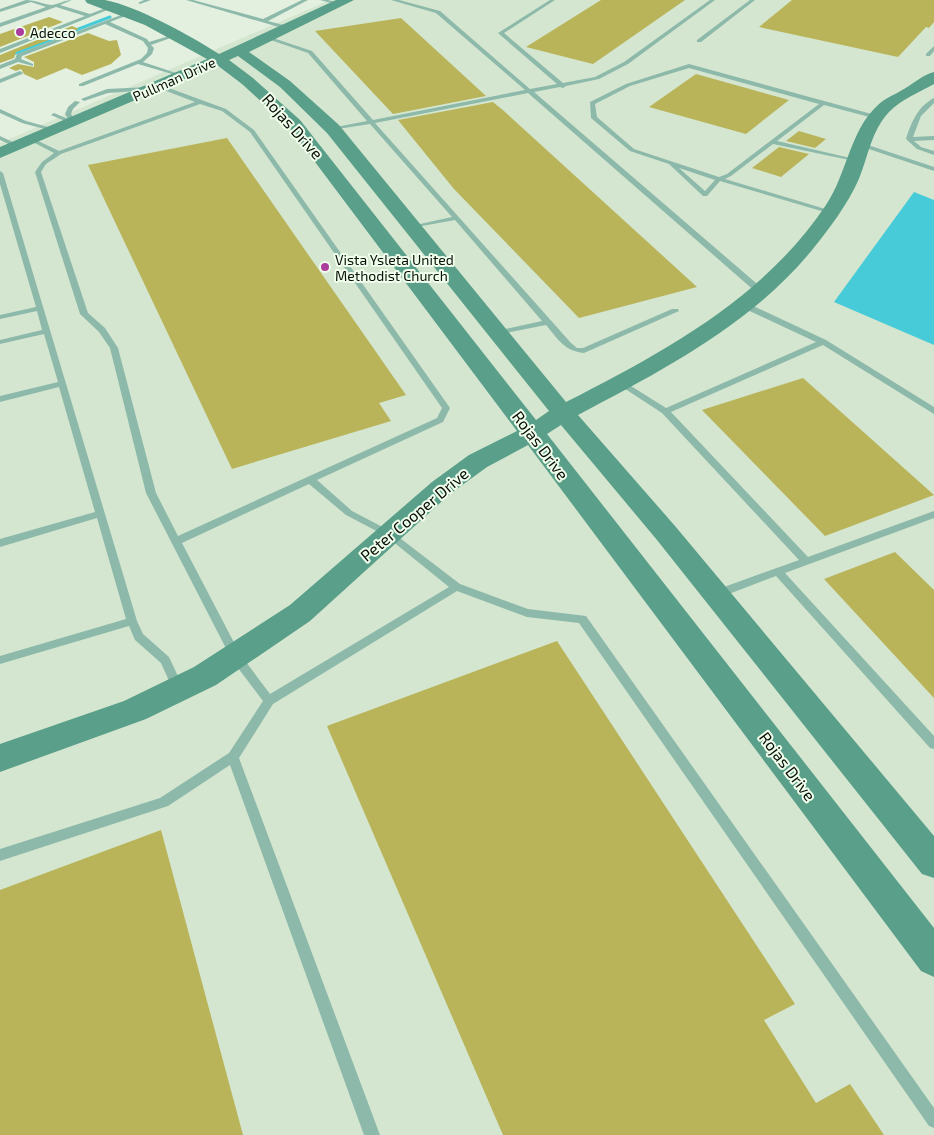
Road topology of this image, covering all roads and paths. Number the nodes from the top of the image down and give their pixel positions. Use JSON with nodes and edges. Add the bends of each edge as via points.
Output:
{"nodes":[{"id":1,"x":70,"y":0,"type":"edge"},
{"id":2,"x":188,"y":0,"type":"edge"},
{"id":3,"x":306,"y":0,"type":"edge"},
{"id":4,"x":322,"y":0,"type":"edge"},
{"id":5,"x":395,"y":0,"type":"edge"},
{"id":6,"x":553,"y":0,"type":"edge"},
{"id":7,"x":713,"y":0,"type":"edge"},
{"id":8,"x":753,"y":0,"type":"edge"},
{"id":9,"x":343,"y":2,"type":"edge"},
{"id":10,"x":53,"y":6,"type":"junction"},
{"id":11,"x":91,"y":8,"type":"edge"},
{"id":12,"x":127,"y":8,"type":"edge"},
{"id":13,"x":0,"y":11,"type":"edge"},
{"id":14,"x":264,"y":21,"type":"junction"},
{"id":15,"x":1,"y":24,"type":"edge"},
{"id":16,"x":289,"y":28,"type":"junction"},
{"id":17,"x":177,"y":34,"type":"junction"},
{"id":18,"x":268,"y":38,"type":"junction"},
{"id":19,"x":699,"y":41,"type":"dead end"},
{"id":20,"x":149,"y":44,"type":"junction"},
{"id":21,"x":934,"y":48,"type":"edge"},
{"id":22,"x":0,"y":51,"type":"edge"},
{"id":23,"x":228,"y":55,"type":"junction"},
{"id":24,"x":928,"y":55,"type":"dead end"},
{"id":25,"x":18,"y":60,"type":"junction"},
{"id":26,"x":138,"y":62,"type":"junction"},
{"id":27,"x":31,"y":65,"type":"dead end"},
{"id":28,"x":0,"y":67,"type":"edge"},
{"id":29,"x":20,"y":74,"type":"dead end"},
{"id":30,"x":180,"y":76,"type":"junction"},
{"id":31,"x":934,"y":76,"type":"edge"},
{"id":32,"x":0,"y":81,"type":"edge"},
{"id":33,"x":82,"y":86,"type":"dead end"},
{"id":34,"x":563,"y":86,"type":"junction"},
{"id":35,"x":155,"y":87,"type":"junction"},
{"id":36,"x":530,"y":92,"type":"junction"},
{"id":37,"x":84,"y":99,"type":"dead end"},
{"id":38,"x":934,"y":100,"type":"edge"},
{"id":39,"x":77,"y":102,"type":"dead end"},
{"id":40,"x":200,"y":102,"type":"junction"},
{"id":41,"x":823,"y":103,"type":"junction"},
{"id":42,"x":0,"y":111,"type":"edge"},
{"id":43,"x":877,"y":116,"type":"junction"},
{"id":44,"x":55,"y":122,"type":"junction"},
{"id":45,"x":371,"y":122,"type":"junction"},
{"id":46,"x":74,"y":123,"type":"junction"},
{"id":47,"x":334,"y":129,"type":"junction"},
{"id":48,"x":0,"y":138,"type":"edge"},
{"id":49,"x":934,"y":138,"type":"edge"},
{"id":50,"x":909,"y":139,"type":"junction"},
{"id":51,"x":32,"y":140,"type":"junction"},
{"id":52,"x":773,"y":142,"type":"junction"},
{"id":53,"x":17,"y":146,"type":"junction"},
{"id":54,"x":0,"y":153,"type":"edge"},
{"id":55,"x":59,"y":153,"type":"junction"},
{"id":56,"x":859,"y":153,"type":"junction"},
{"id":57,"x":934,"y":153,"type":"edge"},
{"id":58,"x":670,"y":162,"type":"junction"},
{"id":59,"x":934,"y":169,"type":"edge"},
{"id":60,"x":1,"y":178,"type":"edge"},
{"id":61,"x":719,"y":179,"type":"junction"},
{"id":62,"x":830,"y":212,"type":"junction"},
{"id":63,"x":456,"y":218,"type":"junction"},
{"id":64,"x":413,"y":227,"type":"junction"},
{"id":65,"x":760,"y":290,"type":"junction"},
{"id":66,"x":744,"y":305,"type":"junction"},
{"id":67,"x":40,"y":308,"type":"junction"},
{"id":68,"x":675,"y":311,"type":"dead end"},
{"id":69,"x":0,"y":316,"type":"edge"},
{"id":70,"x":547,"y":322,"type":"junction"},
{"id":71,"x":47,"y":331,"type":"junction"},
{"id":72,"x":499,"y":333,"type":"junction"},
{"id":73,"x":0,"y":342,"type":"edge"},
{"id":74,"x":823,"y":342,"type":"junction"},
{"id":75,"x":620,"y":383,"type":"junction"},
{"id":76,"x":62,"y":384,"type":"junction"},
{"id":77,"x":0,"y":399,"type":"edge"},
{"id":78,"x":665,"y":411,"type":"junction"},
{"id":79,"x":934,"y":411,"type":"edge"},
{"id":80,"x":563,"y":412,"type":"junction"},
{"id":81,"x":532,"y":433,"type":"junction"},
{"id":82,"x":311,"y":480,"type":"junction"},
{"id":83,"x":100,"y":514,"type":"junction"},
{"id":84,"x":934,"y":514,"type":"edge"},
{"id":85,"x":389,"y":534,"type":"junction"},
{"id":86,"x":176,"y":542,"type":"junction"},
{"id":87,"x":0,"y":543,"type":"edge"},
{"id":88,"x":806,"y":561,"type":"junction"},
{"id":89,"x":778,"y":572,"type":"junction"},
{"id":90,"x":456,"y":588,"type":"junction"},
{"id":91,"x":716,"y":595,"type":"junction"},
{"id":92,"x":132,"y":621,"type":"junction"},
{"id":93,"x":236,"y":657,"type":"junction"},
{"id":94,"x":0,"y":660,"type":"edge"},
{"id":95,"x":178,"y":689,"type":"junction"},
{"id":96,"x":269,"y":701,"type":"junction"},
{"id":97,"x":934,"y":744,"type":"edge"},
{"id":98,"x":233,"y":757,"type":"junction"},
{"id":99,"x":0,"y":758,"type":"edge"},
{"id":100,"x":0,"y":855,"type":"edge"},
{"id":101,"x":934,"y":862,"type":"edge"},
{"id":102,"x":934,"y":958,"type":"edge"},
{"id":103,"x":934,"y":1121,"type":"edge"},
{"id":104,"x":372,"y":1135,"type":"edge"}],
"edges":[{"from":1,"to":10,"type":"lane"},
{"from":2,"to":14,"type":"lane"},
{"from":3,"to":14,"type":"lane"},
{"from":4,"to":9,"type":"lane"},
{"from":5,"to":36,"type":"lane","via":[[438,12]]},
{"from":6,"to":34,"type":"lane","via":[[501,34]]},
{"from":7,"to":34,"type":"lane","via":[[609,74]]},
{"from":8,"to":19,"type":"lane"},
{"from":9,"to":16,"type":"main road","name":"Pullman Drive"},
{"from":10,"to":11,"type":"lane"},
{"from":10,"to":13,"type":"lane","via":[[31,0]]},
{"from":10,"to":15,"type":"lane"},
{"from":11,"to":12,"type":"main road","name":"Rojas Drive"},
{"from":11,"to":22,"type":"lane"},
{"from":12,"to":17,"type":"main road","name":"Rojas Drive"},
{"from":12,"to":20,"type":"lane","via":[[138,36]]},
{"from":12,"to":23,"type":"main road","name":"Rojas Drive","via":[[206,32]]},
{"from":12,"to":25,"type":"lane","via":[[19,55]]},
{"from":14,"to":16,"type":"lane"},
{"from":16,"to":18,"type":"main road","name":"Pullman Drive"},
{"from":17,"to":20,"type":"lane"},
{"from":17,"to":23,"type":"main road","name":"Rojas Drive"},
{"from":18,"to":23,"type":"main road","name":"Pullman Drive"},
{"from":18,"to":45,"type":"lane","via":[[310,52]]},
{"from":20,"to":26,"type":"lane","via":[[150,53]]},
{"from":21,"to":24,"type":"lane"},
{"from":23,"to":30,"type":"main road","name":"Pullman Drive"},
{"from":23,"to":47,"type":"main road","name":"Rojas Drive","via":[[284,84]]},
{"from":23,"to":81,"type":"main road","name":"Rojas Drive","via":[[305,134]]},
{"from":25,"to":27,"type":"lane"},
{"from":25,"to":28,"type":"lane"},
{"from":26,"to":30,"type":"lane"},
{"from":26,"to":33,"type":"lane"},
{"from":29,"to":32,"type":"lane"},
{"from":30,"to":35,"type":"main road","name":"Pullman Drive"},
{"from":31,"to":43,"type":"main road","name":"Peter Cooper Drive","via":[[893,101]]},
{"from":34,"to":36,"type":"lane"},
{"from":35,"to":37,"type":"lane","via":[[107,91]]},
{"from":35,"to":40,"type":"lane"},
{"from":35,"to":46,"type":"main road","name":"Pullman Drive"},
{"from":36,"to":45,"type":"lane"},
{"from":36,"to":65,"type":"lane"},
{"from":38,"to":50,"type":"lane","via":[[925,105],[914,121]]},
{"from":39,"to":46,"type":"lane","via":[[68,114]]},
{"from":40,"to":55,"type":"lane"},
{"from":40,"to":82,"type":"lane","via":[[224,110],[252,131],[446,408],[440,420]]},
{"from":41,"to":43,"type":"lane"},
{"from":41,"to":52,"type":"lane"},
{"from":41,"to":58,"type":"lane","via":[[689,66],[628,85],[592,103],[594,118],[632,150]]},
{"from":42,"to":44,"type":"lane","via":[[24,122]]},
{"from":43,"to":56,"type":"main road","name":"Peter Cooper Drive"},
{"from":44,"to":46,"type":"main road","name":"Pullman Drive"},
{"from":44,"to":51,"type":"main road","name":"Pullman Drive"},
{"from":45,"to":47,"type":"lane"},
{"from":45,"to":63,"type":"lane"},
{"from":47,"to":64,"type":"main road","name":"Rojas Drive"},
{"from":48,"to":53,"type":"lane"},
{"from":49,"to":50,"type":"lane"},
{"from":50,"to":57,"type":"lane","via":[[919,148]]},
{"from":51,"to":53,"type":"main road","name":"Pullman Drive"},
{"from":51,"to":55,"type":"lane"},
{"from":52,"to":56,"type":"lane"},
{"from":52,"to":61,"type":"lane"},
{"from":53,"to":54,"type":"main road","name":"Pullman Drive"},
{"from":55,"to":86,"type":"lane","via":[[44,163],[38,172],[84,314],[102,330],[114,348],[151,493]]},
{"from":56,"to":59,"type":"lane"},
{"from":56,"to":62,"type":"main road","name":"Peter Cooper Drive","via":[[849,181]]},
{"from":58,"to":61,"type":"lane"},
{"from":58,"to":61,"type":"lane","via":[[705,195]]},
{"from":60,"to":67,"type":"lane"},
{"from":61,"to":62,"type":"lane"},
{"from":62,"to":65,"type":"main road","name":"Peter Cooper Drive","via":[[805,246]]},
{"from":63,"to":64,"type":"lane"},
{"from":63,"to":70,"type":"lane"},
{"from":64,"to":72,"type":"main road","name":"Rojas Drive"},
{"from":65,"to":66,"type":"main road","name":"Peter Cooper Drive"},
{"from":66,"to":74,"type":"lane"},
{"from":66,"to":75,"type":"main road","name":"Peter Cooper Drive","via":[[696,339]]},
{"from":67,"to":69,"type":"lane"},
{"from":67,"to":71,"type":"lane"},
{"from":68,"to":70,"type":"lane","via":[[584,351],[568,345]]},
{"from":70,"to":72,"type":"lane"},
{"from":71,"to":73,"type":"lane"},
{"from":71,"to":76,"type":"lane"},
{"from":72,"to":80,"type":"main road","name":"Rojas Drive"},
{"from":74,"to":78,"type":"lane"},
{"from":74,"to":79,"type":"lane"},
{"from":75,"to":78,"type":"lane"},
{"from":75,"to":80,"type":"main road","name":"Peter Cooper Drive"},
{"from":76,"to":77,"type":"lane"},
{"from":76,"to":83,"type":"lane"},
{"from":78,"to":88,"type":"lane"},
{"from":80,"to":81,"type":"main road","name":"Peter Cooper Drive"},
{"from":80,"to":91,"type":"main road","name":"Rojas Drive"},
{"from":81,"to":85,"type":"main road","name":"Peter Cooper Drive","via":[[478,462],[440,488]]},
{"from":81,"to":102,"type":"main road","name":"Rojas Drive"},
{"from":82,"to":85,"type":"lane","via":[[349,513]]},
{"from":82,"to":86,"type":"lane"},
{"from":83,"to":87,"type":"lane"},
{"from":83,"to":92,"type":"lane"},
{"from":84,"to":88,"type":"lane"},
{"from":85,"to":90,"type":"lane"},
{"from":85,"to":93,"type":"main road","name":"Peter Cooper Drive","via":[[300,613]]},
{"from":86,"to":93,"type":"lane"},
{"from":88,"to":89,"type":"lane"},
{"from":89,"to":91,"type":"lane"},
{"from":89,"to":97,"type":"lane"},
{"from":90,"to":96,"type":"lane"},
{"from":90,"to":103,"type":"lane","via":[[527,613],[582,619]]},
{"from":91,"to":101,"type":"main road","name":"Rojas Drive"},
{"from":92,"to":94,"type":"lane"},
{"from":92,"to":95,"type":"lane","via":[[139,637],[165,660]]},
{"from":93,"to":95,"type":"main road","name":"Peter Cooper Drive"},
{"from":93,"to":96,"type":"lane"},
{"from":95,"to":99,"type":"main road","name":"Peter Cooper Drive","via":[[110,720]]},
{"from":96,"to":98,"type":"lane"},
{"from":98,"to":100,"type":"lane","via":[[164,802]]},
{"from":98,"to":104,"type":"lane"}]}
